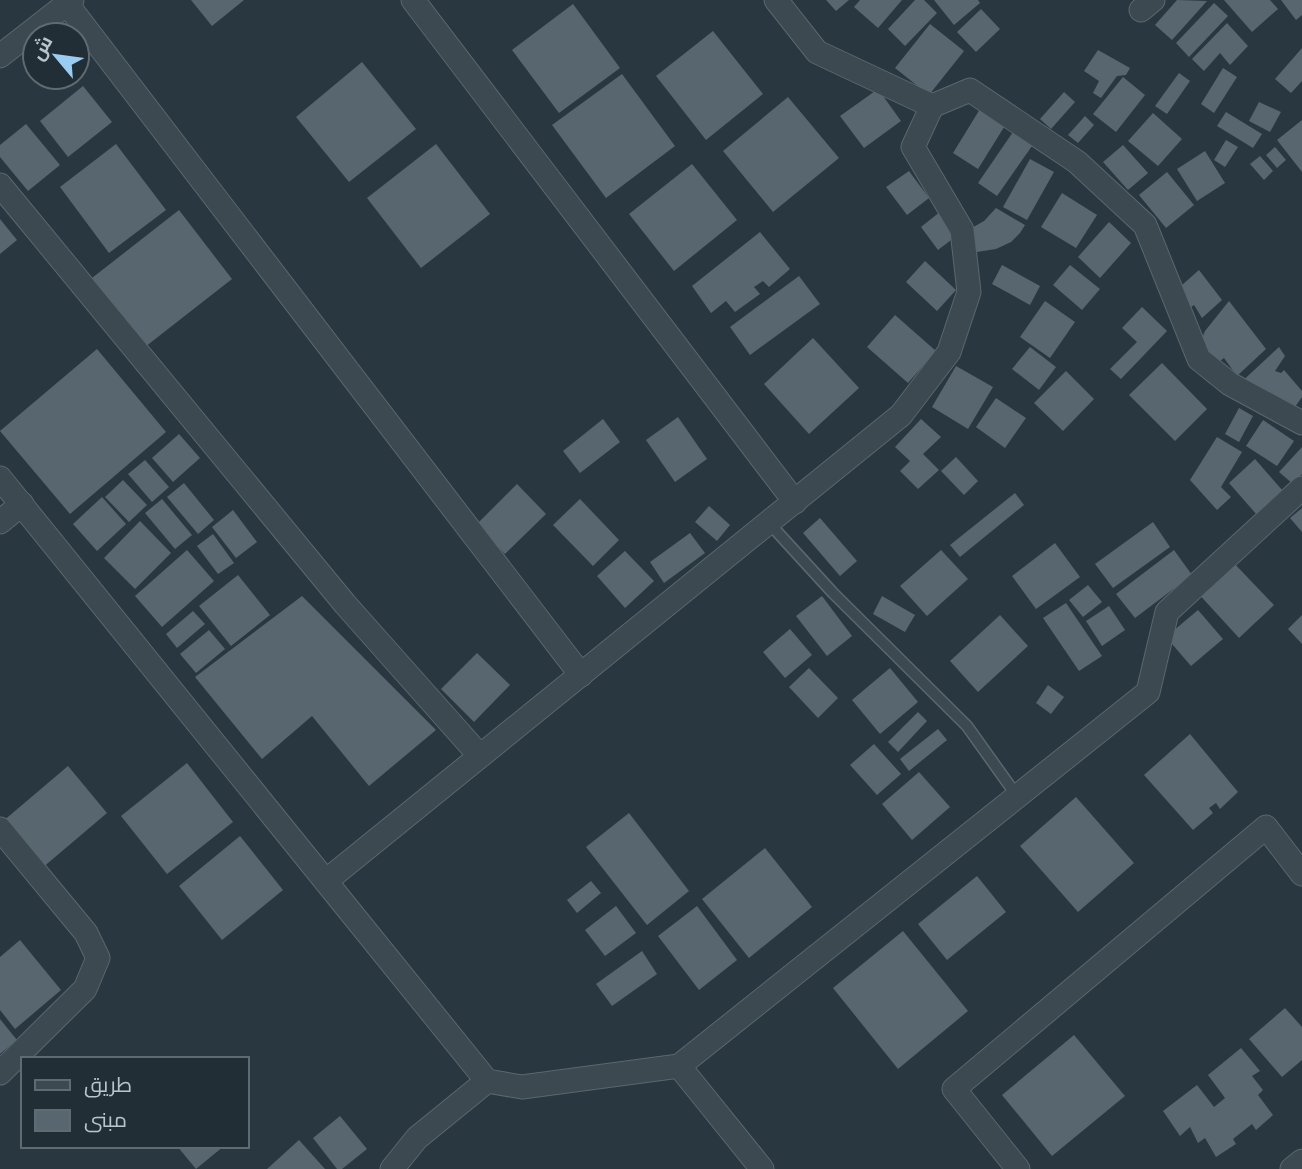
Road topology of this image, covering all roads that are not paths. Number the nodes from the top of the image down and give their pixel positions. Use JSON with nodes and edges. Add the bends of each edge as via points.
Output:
{"nodes":[{"id":1,"x":413,"y":0,"type":"edge"},
{"id":2,"x":776,"y":0,"type":"edge"},
{"id":3,"x":70,"y":2,"type":"edge"},
{"id":4,"x":0,"y":56,"type":"edge"},
{"id":5,"x":932,"y":106,"type":"junction"},
{"id":6,"x":0,"y":185,"type":"edge"},
{"id":7,"x":1302,"y":423,"type":"edge"},
{"id":8,"x":0,"y":478,"type":"edge"},
{"id":9,"x":1302,"y":488,"type":"edge"},
{"id":10,"x":795,"y":502,"type":"junction"},
{"id":11,"x":22,"y":504,"type":"junction"},
{"id":12,"x":0,"y":522,"type":"edge"},
{"id":13,"x":769,"y":523,"type":"junction"},
{"id":14,"x":581,"y":675,"type":"junction"},
{"id":15,"x":480,"y":756,"type":"junction"},
{"id":16,"x":1017,"y":796,"type":"junction"},
{"id":17,"x":0,"y":829,"type":"edge"},
{"id":18,"x":1302,"y":874,"type":"edge"},
{"id":19,"x":326,"y":881,"type":"junction"},
{"id":20,"x":679,"y":1066,"type":"junction"},
{"id":21,"x":0,"y":1073,"type":"edge"},
{"id":22,"x":487,"y":1081,"type":"junction"},
{"id":23,"x":1302,"y":1161,"type":"edge"},
{"id":24,"x":393,"y":1169,"type":"edge"},
{"id":25,"x":762,"y":1169,"type":"edge"},
{"id":26,"x":1018,"y":1169,"type":"edge"},
{"id":27,"x":1292,"y":1169,"type":"edge"}],
"edges":[{"from":1,"to":10,"type":"street"},
{"from":2,"to":5,"type":"street","via":[[817,52]]},
{"from":3,"to":4,"type":"street"},
{"from":3,"to":14,"type":"street"},
{"from":5,"to":7,"type":"street","via":[[971,90],[1077,162],[1145,225],[1199,359],[1230,384]]},
{"from":5,"to":10,"type":"street","via":[[913,147],[962,230],[969,292],[949,352],[901,415]]},
{"from":6,"to":15,"type":"street","via":[[345,604]]},
{"from":8,"to":11,"type":"street"},
{"from":9,"to":16,"type":"street","via":[[1167,612],[1148,692]]},
{"from":10,"to":13,"type":"street"},
{"from":11,"to":12,"type":"street"},
{"from":11,"to":19,"type":"street"},
{"from":13,"to":14,"type":"street"},
{"from":13,"to":16,"type":"lane","via":[[967,726]]},
{"from":14,"to":15,"type":"street"},
{"from":15,"to":19,"type":"street"},
{"from":16,"to":20,"type":"street"},
{"from":17,"to":21,"type":"street","via":[[86,933],[98,958],[85,989]]},
{"from":18,"to":26,"type":"street","via":[[1266,827],[954,1089]]},
{"from":19,"to":22,"type":"street"},
{"from":20,"to":22,"type":"street","via":[[522,1087]]},
{"from":20,"to":25,"type":"street"},
{"from":22,"to":24,"type":"street","via":[[417,1138]]},
{"from":23,"to":27,"type":"street"}]}
